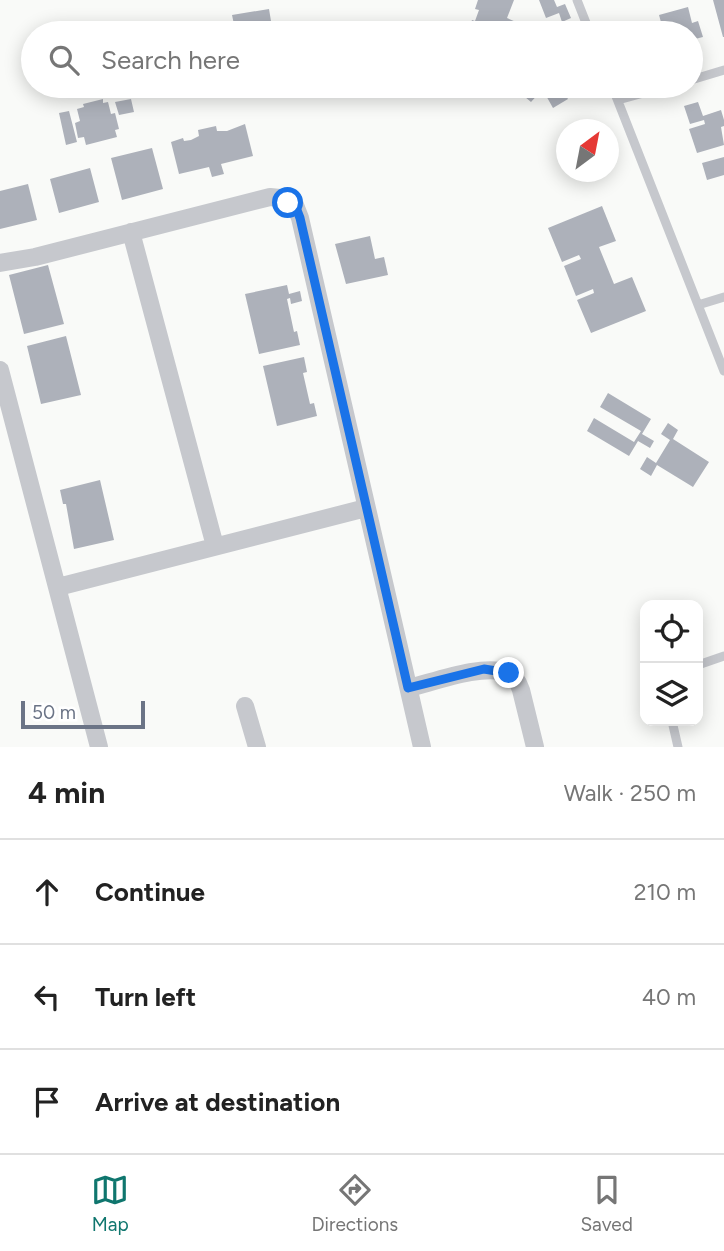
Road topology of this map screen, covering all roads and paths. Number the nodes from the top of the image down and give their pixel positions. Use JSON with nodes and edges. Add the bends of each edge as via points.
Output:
{"nodes":[{"id":1,"x":577,"y":0,"type":"edge"},
{"id":2,"x":585,"y":21,"type":"edge"},
{"id":3,"x":724,"y":70,"type":"edge"},
{"id":4,"x":703,"y":76,"type":"edge"},
{"id":5,"x":625,"y":98,"type":"edge"},
{"id":6,"x":618,"y":100,"type":"joint"},
{"id":7,"x":131,"y":232,"type":"junction"},
{"id":8,"x":0,"y":263,"type":"edge"},
{"id":9,"x":724,"y":298,"type":"edge"},
{"id":10,"x":698,"y":305,"type":"junction"},
{"id":11,"x":0,"y":370,"type":"edge"},
{"id":12,"x":724,"y":371,"type":"edge"},
{"id":13,"x":366,"y":508,"type":"junction"},
{"id":14,"x":215,"y":546,"type":"junction"},
{"id":15,"x":58,"y":587,"type":"junction"},
{"id":16,"x":724,"y":656,"type":"edge"},
{"id":17,"x":703,"y":663,"type":"edge"},
{"id":18,"x":408,"y":688,"type":"junction"},
{"id":19,"x":245,"y":706,"type":"dead end"},
{"id":20,"x":672,"y":726,"type":"edge"},
{"id":21,"x":99,"y":747,"type":"edge"},
{"id":22,"x":257,"y":747,"type":"edge"},
{"id":23,"x":422,"y":747,"type":"edge"},
{"id":24,"x":535,"y":747,"type":"edge"},
{"id":25,"x":678,"y":747,"type":"edge"}],
"edges":[{"from":1,"to":2,"type":"lane"},
{"from":3,"to":4,"type":"lane"},
{"from":5,"to":6,"type":"lane"},
{"from":6,"to":10,"type":"lane"},
{"from":7,"to":8,"type":"street"},
{"from":7,"to":13,"type":"street","via":[[270,197],[288,203],[293,200]]},
{"from":7,"to":14,"type":"street"},
{"from":9,"to":10,"type":"lane"},
{"from":10,"to":12,"type":"lane"},
{"from":11,"to":15,"type":"street"},
{"from":13,"to":14,"type":"street"},
{"from":13,"to":18,"type":"street"},
{"from":14,"to":15,"type":"street"},
{"from":15,"to":21,"type":"street"},
{"from":16,"to":17,"type":"lane"},
{"from":18,"to":23,"type":"street"},
{"from":18,"to":24,"type":"street","via":[[484,669],[509,673],[521,690]]},
{"from":19,"to":22,"type":"street"},
{"from":20,"to":25,"type":"lane"}]}
